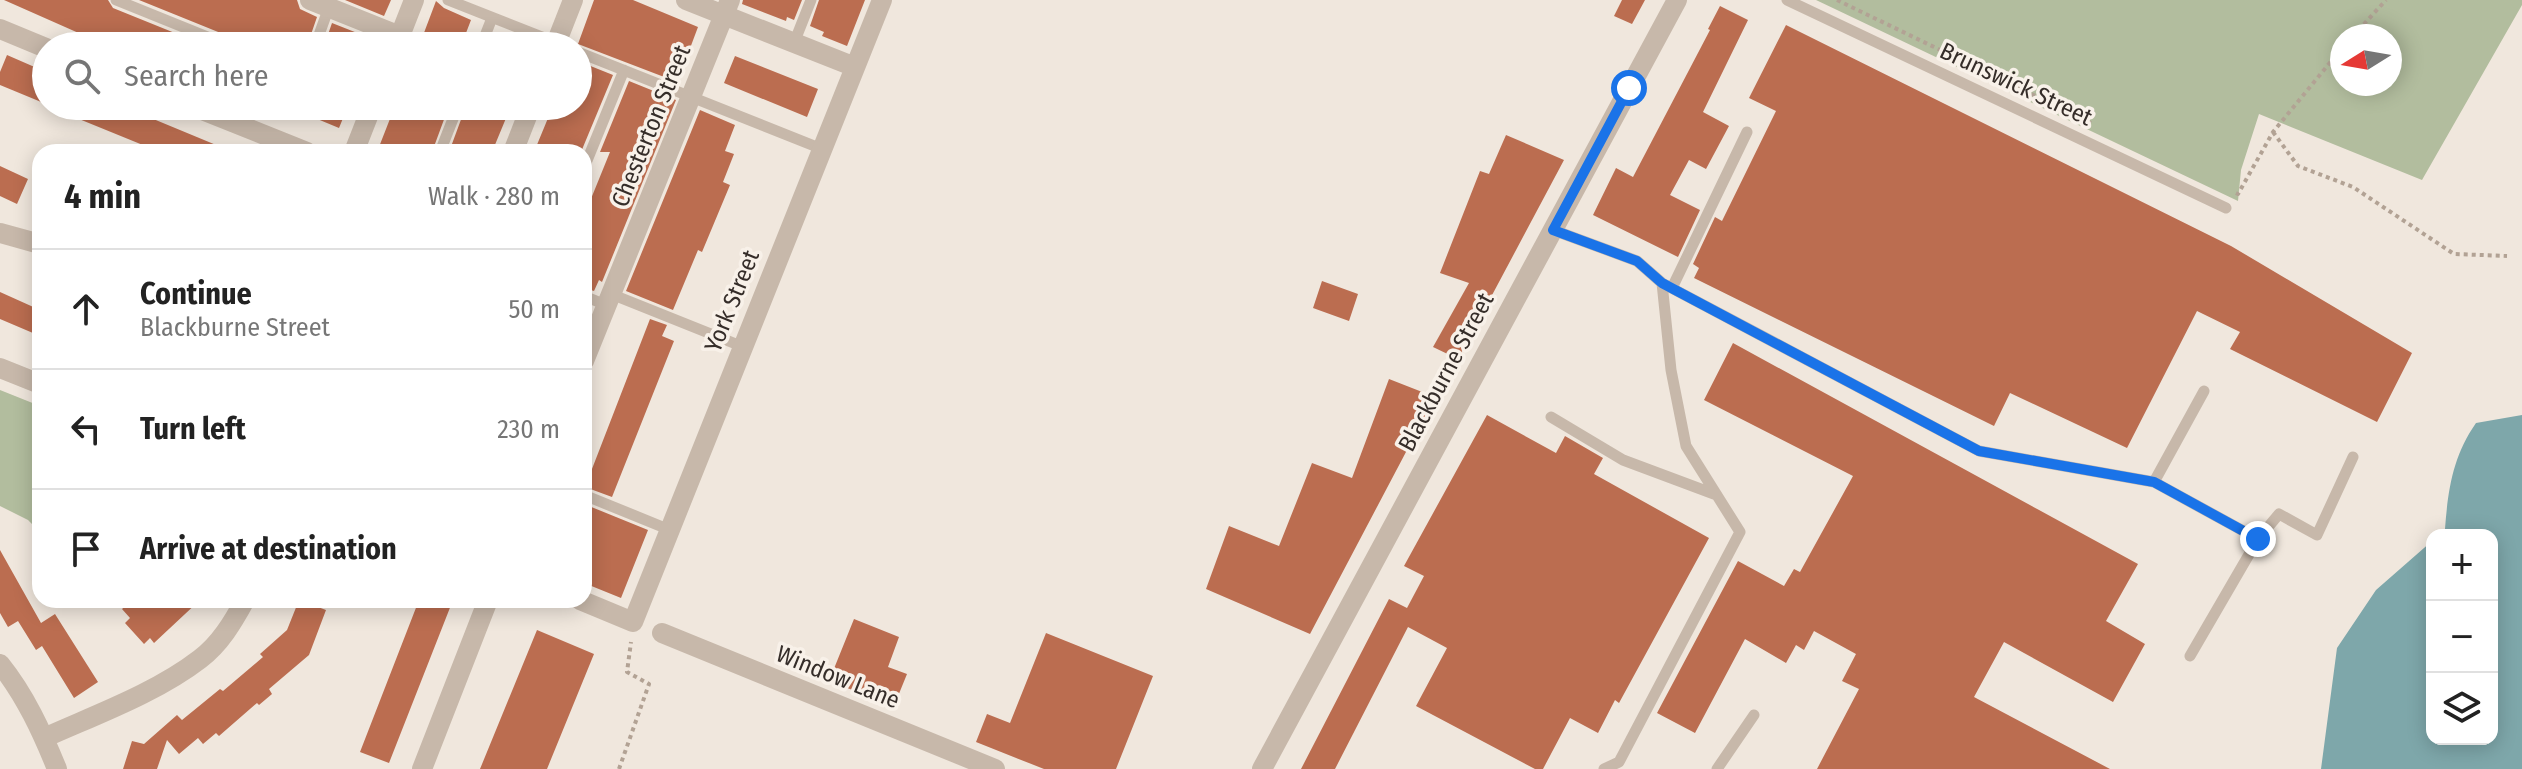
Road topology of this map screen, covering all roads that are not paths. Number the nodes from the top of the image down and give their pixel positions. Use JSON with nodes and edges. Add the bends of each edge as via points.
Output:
{"nodes":[{"id":1,"x":116,"y":0,"type":"edge"},
{"id":2,"x":414,"y":0,"type":"edge"},
{"id":3,"x":448,"y":0,"type":"edge"},
{"id":4,"x":573,"y":0,"type":"edge"},
{"id":5,"x":686,"y":0,"type":"edge"},
{"id":6,"x":811,"y":0,"type":"edge"},
{"id":7,"x":882,"y":0,"type":"edge"},
{"id":8,"x":1677,"y":0,"type":"edge"},
{"id":9,"x":1787,"y":0,"type":"edge"},
{"id":10,"x":319,"y":4,"type":"edge"},
{"id":11,"x":143,"y":5,"type":"edge"},
{"id":12,"x":727,"y":8,"type":"edge"},
{"id":13,"x":492,"y":18,"type":"junction"},
{"id":14,"x":0,"y":29,"type":"edge"},
{"id":15,"x":200,"y":32,"type":"edge"},
{"id":16,"x":316,"y":32,"type":"edge"},
{"id":17,"x":379,"y":32,"type":"edge"},
{"id":18,"x":402,"y":32,"type":"edge"},
{"id":19,"x":486,"y":32,"type":"edge"},
{"id":20,"x":526,"y":32,"type":"edge"},
{"id":21,"x":562,"y":32,"type":"edge"},
{"id":22,"x":32,"y":42,"type":"edge"},
{"id":23,"x":794,"y":43,"type":"junction"},
{"id":24,"x":592,"y":57,"type":"edge"},
{"id":25,"x":855,"y":67,"type":"junction"},
{"id":26,"x":624,"y":70,"type":"junction"},
{"id":27,"x":691,"y":96,"type":"junction"},
{"id":28,"x":227,"y":120,"type":"edge"},
{"id":29,"x":367,"y":120,"type":"edge"},
{"id":30,"x":453,"y":120,"type":"edge"},
{"id":31,"x":526,"y":120,"type":"edge"},
{"id":32,"x":1747,"y":132,"type":"dead end"},
{"id":33,"x":287,"y":144,"type":"edge"},
{"id":34,"x":357,"y":144,"type":"edge"},
{"id":35,"x":443,"y":144,"type":"edge"},
{"id":36,"x":516,"y":144,"type":"edge"},
{"id":37,"x":592,"y":148,"type":"edge"},
{"id":38,"x":822,"y":149,"type":"junction"},
{"id":39,"x":2226,"y":208,"type":"dead end"},
{"id":40,"x":1553,"y":230,"type":"junction"},
{"id":41,"x":0,"y":233,"type":"edge"},
{"id":42,"x":32,"y":242,"type":"edge"},
{"id":43,"x":1667,"y":285,"type":"junction"},
{"id":44,"x":592,"y":297,"type":"edge"},
{"id":45,"x":609,"y":300,"type":"junction"},
{"id":46,"x":592,"y":341,"type":"edge"},
{"id":47,"x":741,"y":346,"type":"junction"},
{"id":48,"x":0,"y":368,"type":"edge"},
{"id":49,"x":32,"y":381,"type":"edge"},
{"id":50,"x":2204,"y":391,"type":"dead end"},
{"id":51,"x":1551,"y":417,"type":"dead end"},
{"id":52,"x":2353,"y":457,"type":"dead end"},
{"id":53,"x":2154,"y":482,"type":"junction"},
{"id":54,"x":1715,"y":494,"type":"junction"},
{"id":55,"x":592,"y":498,"type":"edge"},
{"id":56,"x":670,"y":530,"type":"junction"},
{"id":57,"x":2258,"y":539,"type":"junction"},
{"id":58,"x":592,"y":605,"type":"edge"},
{"id":59,"x":240,"y":608,"type":"edge"},
{"id":60,"x":485,"y":608,"type":"edge"},
{"id":61,"x":662,"y":633,"type":"dead end"},
{"id":62,"x":2190,"y":656,"type":"dead end"},
{"id":63,"x":4,"y":678,"type":"edge"},
{"id":64,"x":1754,"y":715,"type":"dead end"},
{"id":65,"x":44,"y":738,"type":"junction"},
{"id":66,"x":57,"y":769,"type":"edge"},
{"id":67,"x":422,"y":769,"type":"edge"},
{"id":68,"x":995,"y":769,"type":"edge"},
{"id":69,"x":1262,"y":769,"type":"edge"},
{"id":70,"x":1604,"y":769,"type":"edge"},
{"id":71,"x":1717,"y":769,"type":"edge"}],
"edges":[{"from":1,"to":11,"type":"lane"},
{"from":2,"to":18,"type":"street"},
{"from":3,"to":13,"type":"lane"},
{"from":4,"to":21,"type":"street"},
{"from":5,"to":12,"type":"street"},
{"from":6,"to":23,"type":"lane"},
{"from":7,"to":25,"type":"street","name":"York Street"},
{"from":8,"to":40,"type":"street","name":"Blackburne Street"},
{"from":9,"to":39,"type":"lane","name":"Brunswick Street"},
{"from":10,"to":16,"type":"lane"},
{"from":10,"to":17,"type":"street"},
{"from":11,"to":15,"type":"lane"},
{"from":12,"to":23,"type":"street"},
{"from":12,"to":27,"type":"street","name":"Chesterton Street"},
{"from":13,"to":19,"type":"lane"},
{"from":13,"to":20,"type":"lane"},
{"from":14,"to":22,"type":"street"},
{"from":23,"to":25,"type":"street"},
{"from":24,"to":26,"type":"lane"},
{"from":25,"to":38,"type":"street","name":"York Street"},
{"from":26,"to":27,"type":"lane"},
{"from":26,"to":37,"type":"lane"},
{"from":27,"to":38,"type":"lane"},
{"from":27,"to":45,"type":"street","name":"Chesterton Street"},
{"from":28,"to":33,"type":"street"},
{"from":29,"to":34,"type":"street"},
{"from":30,"to":35,"type":"lane"},
{"from":31,"to":36,"type":"street"},
{"from":32,"to":43,"type":"lane"},
{"from":38,"to":47,"type":"street","name":"York Street"},
{"from":40,"to":43,"type":"lane","via":[[1637,261]]},
{"from":40,"to":69,"type":"street","name":"Blackburne Street"},
{"from":41,"to":42,"type":"street"},
{"from":43,"to":53,"type":"lane","via":[[1979,451]]},
{"from":43,"to":54,"type":"lane","via":[[1671,370],[1686,446]]},
{"from":44,"to":45,"type":"lane"},
{"from":45,"to":46,"type":"street","name":"Chesterton Street"},
{"from":45,"to":47,"type":"lane"},
{"from":47,"to":56,"type":"street","name":"York Street"},
{"from":48,"to":49,"type":"street"},
{"from":50,"to":53,"type":"lane"},
{"from":51,"to":54,"type":"lane","via":[[1623,460]]},
{"from":52,"to":57,"type":"lane","via":[[2317,535],[2279,514]]},
{"from":53,"to":57,"type":"lane"},
{"from":54,"to":70,"type":"lane","via":[[1740,532],[1619,762]]},
{"from":55,"to":56,"type":"lane"},
{"from":56,"to":58,"type":"street","name":"York Street","via":[[633,622]]},
{"from":57,"to":62,"type":"lane"},
{"from":59,"to":65,"type":"street","via":[[200,659],[146,691]]},
{"from":60,"to":67,"type":"street"},
{"from":61,"to":68,"type":"street","name":"Window Lane"},
{"from":63,"to":65,"type":"street"},
{"from":64,"to":71,"type":"lane"},
{"from":65,"to":66,"type":"street"}]}
